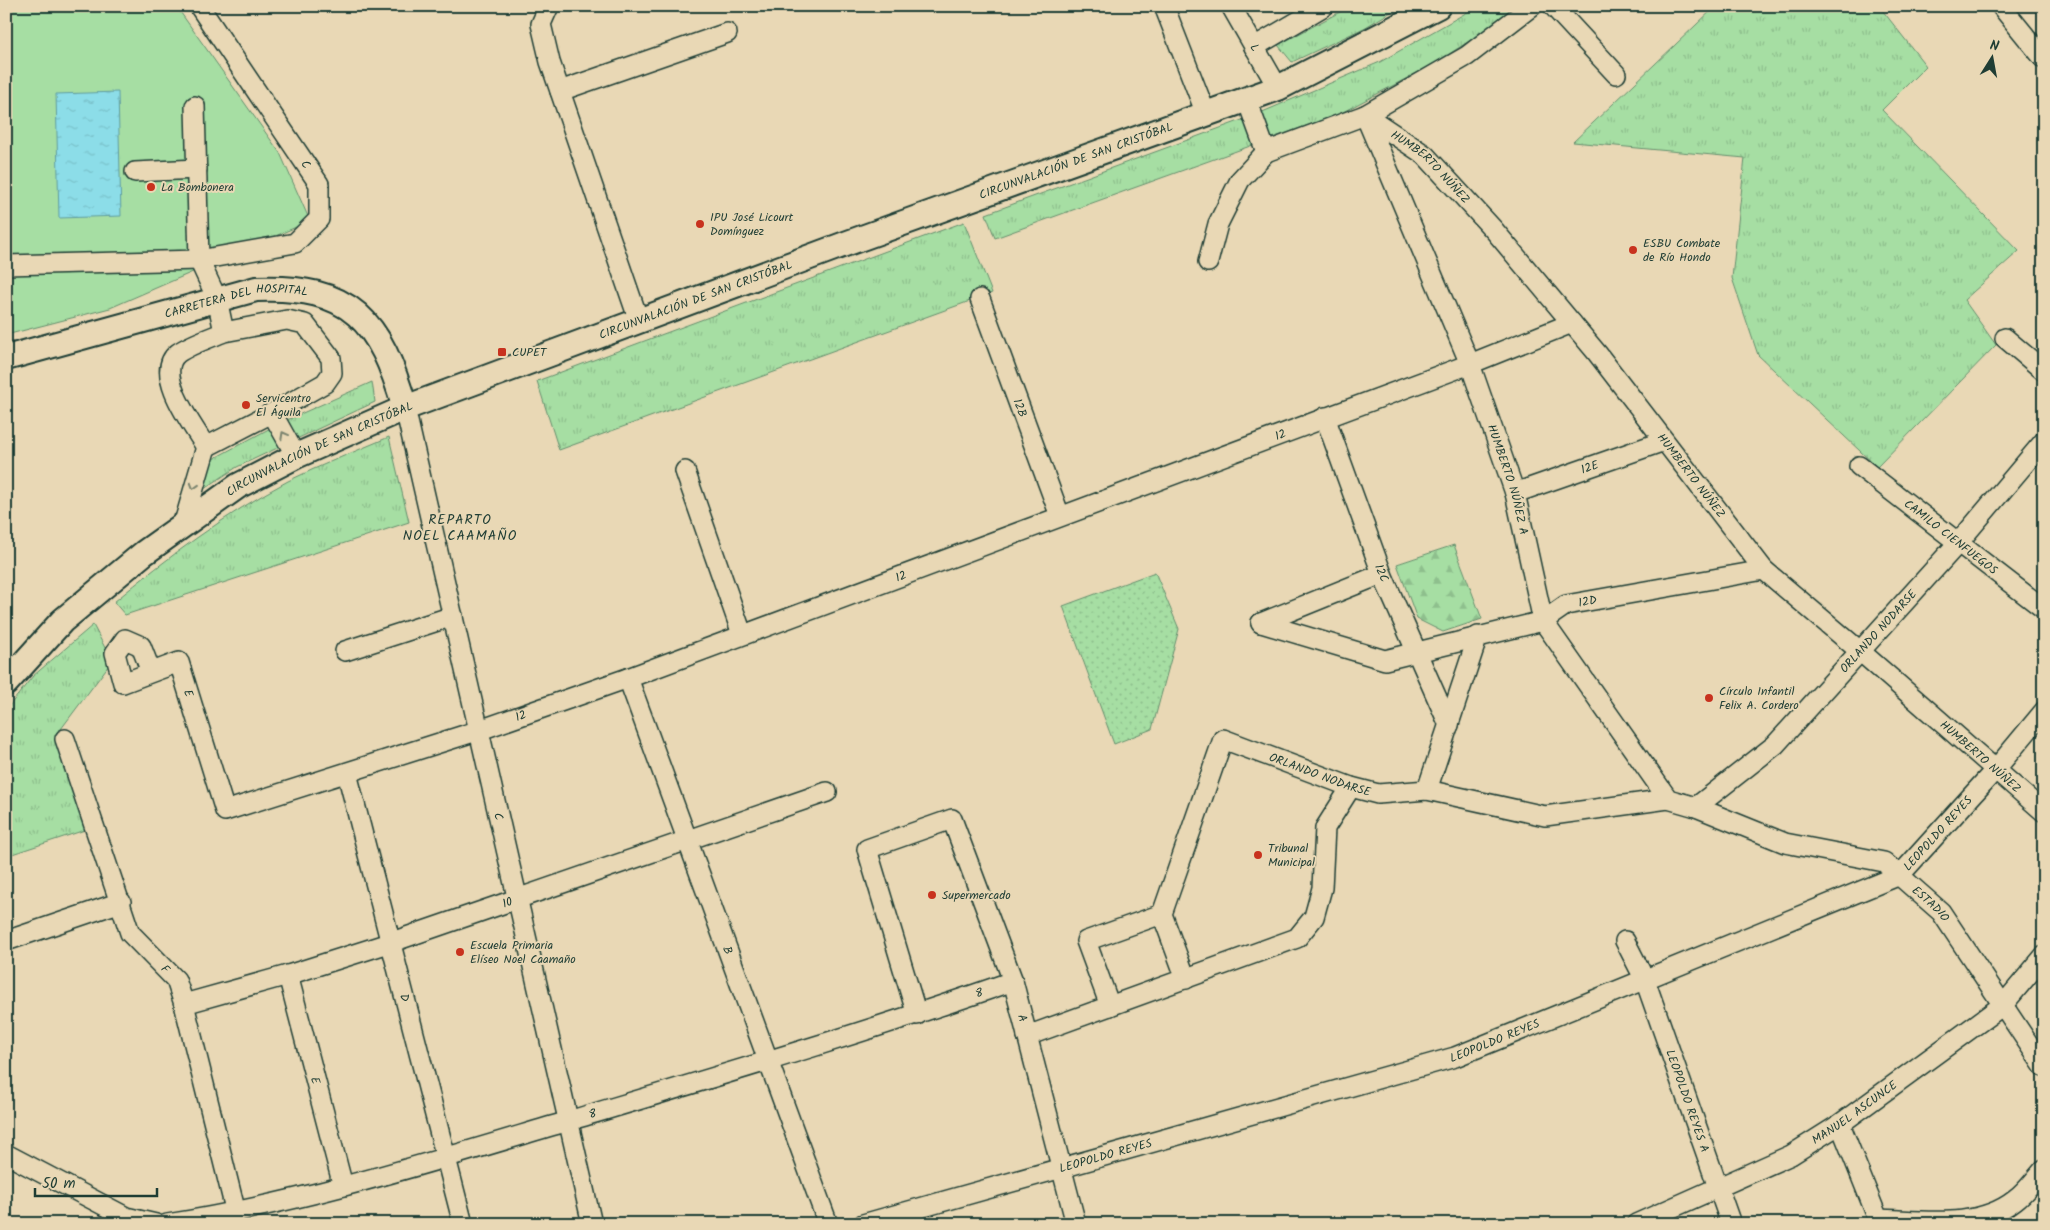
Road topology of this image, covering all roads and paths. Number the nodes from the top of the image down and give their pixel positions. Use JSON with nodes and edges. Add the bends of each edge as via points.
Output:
{"nodes":[{"id":1,"x":199,"y":6,"type":"edge"},
{"id":2,"x":549,"y":6,"type":"edge"},
{"id":3,"x":1164,"y":6,"type":"edge"},
{"id":4,"x":1231,"y":6,"type":"edge"},
{"id":5,"x":1324,"y":6,"type":"edge"},
{"id":6,"x":1438,"y":6,"type":"edge"},
{"id":7,"x":1532,"y":6,"type":"edge"},
{"id":8,"x":1553,"y":6,"type":"edge"},
{"id":9,"x":2001,"y":6,"type":"edge"},
{"id":10,"x":727,"y":33,"type":"dead end"},
{"id":11,"x":1254,"y":47,"type":"junction"},
{"id":12,"x":2044,"y":59,"type":"edge"},
{"id":13,"x":1616,"y":74,"type":"dead end"},
{"id":14,"x":1278,"y":88,"type":"junction"},
{"id":15,"x":560,"y":91,"type":"junction"},
{"id":16,"x":1247,"y":100,"type":"junction"},
{"id":17,"x":195,"y":106,"type":"dead end"},
{"id":18,"x":1206,"y":114,"type":"junction"},
{"id":19,"x":1365,"y":116,"type":"junction"},
{"id":20,"x":1266,"y":152,"type":"junction"},
{"id":21,"x":197,"y":169,"type":"junction"},
{"id":22,"x":135,"y":172,"type":"dead end"},
{"id":23,"x":199,"y":260,"type":"junction"},
{"id":24,"x":1208,"y":262,"type":"dead end"},
{"id":25,"x":6,"y":265,"type":"edge"},
{"id":26,"x":217,"y":299,"type":"junction"},
{"id":27,"x":980,"y":299,"type":"dead end"},
{"id":28,"x":639,"y":321,"type":"junction"},
{"id":29,"x":1572,"y":323,"type":"junction"},
{"id":30,"x":224,"y":332,"type":"junction"},
{"id":31,"x":2005,"y":338,"type":"dead end"},
{"id":32,"x":6,"y":358,"type":"edge"},
{"id":33,"x":1470,"y":364,"type":"junction"},
{"id":34,"x":2044,"y":371,"type":"edge"},
{"id":35,"x":405,"y":408,"type":"junction"},
{"id":36,"x":272,"y":413,"type":"junction"},
{"id":37,"x":1325,"y":417,"type":"junction"},
{"id":38,"x":1664,"y":441,"type":"junction"},
{"id":39,"x":2044,"y":441,"type":"edge"},
{"id":40,"x":206,"y":447,"type":"junction"},
{"id":41,"x":296,"y":456,"type":"junction"},
{"id":42,"x":1859,"y":466,"type":"dead end"},
{"id":43,"x":685,"y":471,"type":"dead end"},
{"id":44,"x":1514,"y":493,"type":"junction"},
{"id":45,"x":1060,"y":516,"type":"junction"},
{"id":46,"x":183,"y":526,"type":"junction"},
{"id":47,"x":1959,"y":542,"type":"junction"},
{"id":48,"x":1764,"y":570,"type":"junction"},
{"id":49,"x":1382,"y":574,"type":"junction"},
{"id":50,"x":2044,"y":609,"type":"edge"},
{"id":51,"x":454,"y":616,"type":"junction"},
{"id":52,"x":1543,"y":620,"type":"junction"},
{"id":53,"x":742,"y":634,"type":"junction"},
{"id":54,"x":1478,"y":636,"type":"junction"},
{"id":55,"x":344,"y":651,"type":"dead end"},
{"id":56,"x":1862,"y":652,"type":"junction"},
{"id":57,"x":1418,"y":653,"type":"junction"},
{"id":58,"x":151,"y":672,"type":"dead end"},
{"id":59,"x":628,"y":678,"type":"junction"},
{"id":60,"x":6,"y":683,"type":"edge"},
{"id":61,"x":2044,"y":711,"type":"edge"},
{"id":62,"x":1449,"y":725,"type":"junction"},
{"id":63,"x":480,"y":730,"type":"junction"},
{"id":64,"x":65,"y":739,"type":"dead end"},
{"id":65,"x":1995,"y":770,"type":"junction"},
{"id":66,"x":347,"y":773,"type":"junction"},
{"id":67,"x":1351,"y":787,"type":"junction"},
{"id":68,"x":1427,"y":790,"type":"junction"},
{"id":69,"x":828,"y":792,"type":"dead end"},
{"id":70,"x":1668,"y":798,"type":"junction"},
{"id":71,"x":1696,"y":807,"type":"junction"},
{"id":72,"x":225,"y":811,"type":"joint"},
{"id":73,"x":2044,"y":812,"type":"edge"},
{"id":74,"x":688,"y":840,"type":"junction"},
{"id":75,"x":1900,"y":875,"type":"junction"},
{"id":76,"x":518,"y":900,"type":"junction"},
{"id":77,"x":121,"y":902,"type":"junction"},
{"id":78,"x":1162,"y":914,"type":"junction"},
{"id":79,"x":6,"y":940,"type":"edge"},
{"id":80,"x":1625,"y":941,"type":"dead end"},
{"id":81,"x":392,"y":942,"type":"junction"},
{"id":82,"x":2044,"y":956,"type":"edge"},
{"id":83,"x":288,"y":975,"type":"junction"},
{"id":84,"x":1186,"y":978,"type":"junction"},
{"id":85,"x":1645,"y":980,"type":"junction"},
{"id":86,"x":1013,"y":981,"type":"junction"},
{"id":87,"x":184,"y":1004,"type":"junction"},
{"id":88,"x":2003,"y":1005,"type":"junction"},
{"id":89,"x":1110,"y":1006,"type":"junction"},
{"id":90,"x":917,"y":1015,"type":"junction"},
{"id":91,"x":1027,"y":1036,"type":"junction"},
{"id":92,"x":770,"y":1061,"type":"junction"},
{"id":93,"x":2044,"y":1067,"type":"edge"},
{"id":94,"x":568,"y":1121,"type":"junction"},
{"id":95,"x":1840,"y":1124,"type":"junction"},
{"id":96,"x":6,"y":1154,"type":"edge"},
{"id":97,"x":448,"y":1157,"type":"junction"},
{"id":98,"x":1060,"y":1168,"type":"junction"},
{"id":99,"x":2044,"y":1169,"type":"edge"},
{"id":100,"x":342,"y":1186,"type":"junction"},
{"id":101,"x":1717,"y":1189,"type":"junction"},
{"id":102,"x":236,"y":1213,"type":"junction"},
{"id":103,"x":1879,"y":1221,"type":"edge"},
{"id":104,"x":156,"y":1224,"type":"edge"},
{"id":105,"x":167,"y":1224,"type":"edge"},
{"id":106,"x":464,"y":1224,"type":"edge"},
{"id":107,"x":592,"y":1224,"type":"edge"},
{"id":108,"x":828,"y":1224,"type":"edge"},
{"id":109,"x":863,"y":1224,"type":"edge"},
{"id":110,"x":1076,"y":1224,"type":"edge"},
{"id":111,"x":1636,"y":1224,"type":"edge"},
{"id":112,"x":1731,"y":1224,"type":"edge"}],
"edges":[{"from":1,"to":23,"type":"street","name":"C","via":[[319,184],[319,219],[296,243]]},
{"from":2,"to":15,"type":"street","via":[[541,24]]},
{"from":3,"to":18,"type":"street"},
{"from":4,"to":11,"type":"street","name":"L"},
{"from":5,"to":11,"type":"street"},
{"from":6,"to":14,"type":"main road","name":"CIRCUNVALACIÓN DE SAN CRISTÓBAL"},
{"from":7,"to":19,"type":"street","via":[[1467,56]]},
{"from":8,"to":13,"type":"street"},
{"from":9,"to":12,"type":"street"},
{"from":10,"to":15,"type":"street"},
{"from":11,"to":14,"type":"street","name":"L"},
{"from":14,"to":16,"type":"main road","name":"CIRCUNVALACIÓN DE SAN CRISTÓBAL"},
{"from":15,"to":28,"type":"street"},
{"from":16,"to":18,"type":"main road","name":"CIRCUNVALACIÓN DE SAN CRISTÓBAL"},
{"from":16,"to":20,"type":"street"},
{"from":17,"to":21,"type":"street"},
{"from":18,"to":28,"type":"main road","name":"CIRCUNVALACIÓN DE SAN CRISTÓBAL"},
{"from":19,"to":20,"type":"street"},
{"from":19,"to":29,"type":"street","name":"HUMBERTO NÚÑEZ","via":[[1425,155],[1494,230]]},
{"from":19,"to":33,"type":"street","name":"HUMBERTO NÚÑEZ A"},
{"from":20,"to":24,"type":"street","via":[[1240,180],[1218,224]]},
{"from":21,"to":22,"type":"street"},
{"from":21,"to":23,"type":"street"},
{"from":23,"to":25,"type":"street","name":"C"},
{"from":23,"to":26,"type":"street"},
{"from":26,"to":30,"type":"street"},
{"from":26,"to":32,"type":"main road","name":"CARRETERA DEL HOSPITAL"},
{"from":26,"to":35,"type":"main road","name":"CARRETERA DEL HOSPITAL","via":[[256,288],[288,288],[320,294],[351,307],[373,330],[387,354]]},
{"from":27,"to":45,"type":"street","name":"12B"},
{"from":28,"to":35,"type":"main road","name":"CIRCUNVALACIÓN DE SAN CRISTÓBAL"},
{"from":29,"to":33,"type":"street","name":"12"},
{"from":29,"to":38,"type":"street","name":"HUMBERTO NÚÑEZ"},
{"from":30,"to":36,"type":"street","via":[[287,320],[305,324],[331,358],[332,373],[325,383]]},
{"from":30,"to":40,"type":"street","via":[[177,354],[170,368],[171,388]]},
{"from":31,"to":34,"type":"street"},
{"from":33,"to":37,"type":"street","name":"12"},
{"from":33,"to":44,"type":"street","name":"HUMBERTO NÚÑEZ A"},
{"from":35,"to":41,"type":"main road","name":"CIRCUNVALACIÓN DE SAN CRISTÓBAL"},
{"from":35,"to":51,"type":"street","name":"C"},
{"from":36,"to":40,"type":"street"},
{"from":41,"to":36,"type":"street","one_way":true},
{"from":37,"to":45,"type":"street","name":"12"},
{"from":37,"to":49,"type":"street","name":"12C"},
{"from":38,"to":44,"type":"street","name":"12E"},
{"from":38,"to":48,"type":"street","name":"HUMBERTO NÚÑEZ"},
{"from":39,"to":47,"type":"street","name":"ORLANDO NODARSE"},
{"from":40,"to":46,"type":"street","one_way":true},
{"from":41,"to":46,"type":"main road","name":"CIRCUNVALACIÓN DE SAN CRISTÓBAL","via":[[238,486]]},
{"from":42,"to":47,"type":"street","name":"CAMILO CIENFUEGOS"},
{"from":43,"to":53,"type":"street"},
{"from":44,"to":52,"type":"street","name":"HUMBERTO NÚÑEZ A"},
{"from":45,"to":53,"type":"street","name":"12"},
{"from":46,"to":60,"type":"main road","name":"CIRCUNVALACIÓN DE SAN CRISTÓBAL","via":[[144,553],[62,621]]},
{"from":47,"to":50,"type":"street","name":"CAMILO CIENFUEGOS"},
{"from":47,"to":56,"type":"street","name":"ORLANDO NODARSE"},
{"from":48,"to":52,"type":"street","name":"12D","via":[[1566,605]]},
{"from":48,"to":56,"type":"street","name":"HUMBERTO NÚÑEZ"},
{"from":49,"to":57,"type":"street","name":"12C"},
{"from":49,"to":57,"type":"street","name":"12D","via":[[1261,623],[1385,660]]},
{"from":51,"to":55,"type":"street"},
{"from":51,"to":63,"type":"street","name":"C"},
{"from":52,"to":54,"type":"street","name":"12D"},
{"from":52,"to":70,"type":"street","name":"HUMBERTO NÚÑEZ A"},
{"from":53,"to":59,"type":"street","name":"12"},
{"from":54,"to":57,"type":"street","name":"12D"},
{"from":54,"to":62,"type":"street"},
{"from":56,"to":65,"type":"street","name":"HUMBERTO NÚÑEZ"},
{"from":56,"to":71,"type":"street","name":"ORLANDO NODARSE","via":[[1775,745]]},
{"from":57,"to":62,"type":"street","name":"12C"},
{"from":58,"to":72,"type":"street","name":"E","via":[[179,662]]},
{"from":59,"to":63,"type":"street","name":"12"},
{"from":59,"to":74,"type":"street","name":"B"},
{"from":61,"to":65,"type":"street","name":"LEOPOLDO REYES"},
{"from":62,"to":68,"type":"street"},
{"from":63,"to":66,"type":"street","name":"12"},
{"from":63,"to":76,"type":"street","name":"C"},
{"from":64,"to":77,"type":"street","name":"F"},
{"from":65,"to":73,"type":"street","name":"HUMBERTO NÚÑEZ"},
{"from":65,"to":75,"type":"street","name":"LEOPOLDO REYES"},
{"from":66,"to":72,"type":"street","name":"12"},
{"from":66,"to":81,"type":"street","name":"D"},
{"from":67,"to":68,"type":"street","name":"ORLANDO NODARSE","via":[[1378,794]]},
{"from":67,"to":78,"type":"street","name":"ORLANDO NODARSE","via":[[1223,739]]},
{"from":67,"to":84,"type":"street","via":[[1326,828],[1314,917],[1297,938]]},
{"from":68,"to":70,"type":"street","name":"ORLANDO NODARSE","via":[[1546,816]]},
{"from":69,"to":74,"type":"street","name":"10"},
{"from":70,"to":71,"type":"street"},
{"from":71,"to":75,"type":"street","name":"ESTADIO","via":[[1785,843],[1884,862]]},
{"from":74,"to":76,"type":"street","name":"10"},
{"from":74,"to":92,"type":"street","name":"B"},
{"from":75,"to":85,"type":"street","name":"LEOPOLDO REYES"},
{"from":75,"to":88,"type":"street","name":"ESTADIO","via":[[1941,912]]},
{"from":76,"to":81,"type":"street","name":"10"},
{"from":76,"to":94,"type":"street","name":"C"},
{"from":77,"to":79,"type":"street"},
{"from":77,"to":87,"type":"street","name":"F","via":[[130,932],[176,980]]},
{"from":78,"to":84,"type":"street"},
{"from":78,"to":89,"type":"street","via":[[1086,941]]},
{"from":80,"to":85,"type":"street","name":"LEOPOLDO REYES A"},
{"from":81,"to":83,"type":"street","name":"10"},
{"from":81,"to":97,"type":"street","name":"D"},
{"from":82,"to":88,"type":"street","name":"MANUEL ASCUNCE"},
{"from":83,"to":87,"type":"street","name":"10"},
{"from":83,"to":100,"type":"street","name":"E"},
{"from":84,"to":89,"type":"street"},
{"from":85,"to":98,"type":"street","name":"LEOPOLDO REYES","via":[[1454,1057]]},
{"from":85,"to":101,"type":"street","name":"LEOPOLDO REYES A"},
{"from":86,"to":90,"type":"street","name":"8"},
{"from":86,"to":90,"type":"street","name":"A","via":[[952,819],[867,849]]},
{"from":86,"to":91,"type":"street","name":"A"},
{"from":87,"to":102,"type":"street","name":"F"},
{"from":88,"to":93,"type":"street","name":"ESTADIO"},
{"from":88,"to":95,"type":"street","name":"MANUEL ASCUNCE"},
{"from":89,"to":91,"type":"street"},
{"from":90,"to":92,"type":"street","name":"8"},
{"from":91,"to":98,"type":"street","name":"A"},
{"from":92,"to":94,"type":"street","name":"8"},
{"from":92,"to":108,"type":"street","name":"B"},
{"from":94,"to":97,"type":"street","name":"8"},
{"from":94,"to":107,"type":"street","name":"C"},
{"from":95,"to":101,"type":"street","name":"MANUEL ASCUNCE","via":[[1791,1155]]},
{"from":95,"to":103,"type":"street"},
{"from":96,"to":104,"type":"street","via":[[126,1217]]},
{"from":97,"to":100,"type":"street","name":"8"},
{"from":97,"to":106,"type":"street","name":"D"},
{"from":98,"to":109,"type":"street","name":"LEOPOLDO REYES"},
{"from":98,"to":110,"type":"street","name":"A"},
{"from":99,"to":103,"type":"street","via":[[2015,1200],[1968,1221]]},
{"from":100,"to":102,"type":"street","name":"8"},
{"from":101,"to":111,"type":"street","name":"MANUEL ASCUNCE"},
{"from":101,"to":112,"type":"street","name":"LEOPOLDO REYES A"},
{"from":102,"to":105,"type":"street","name":"8"}]}
